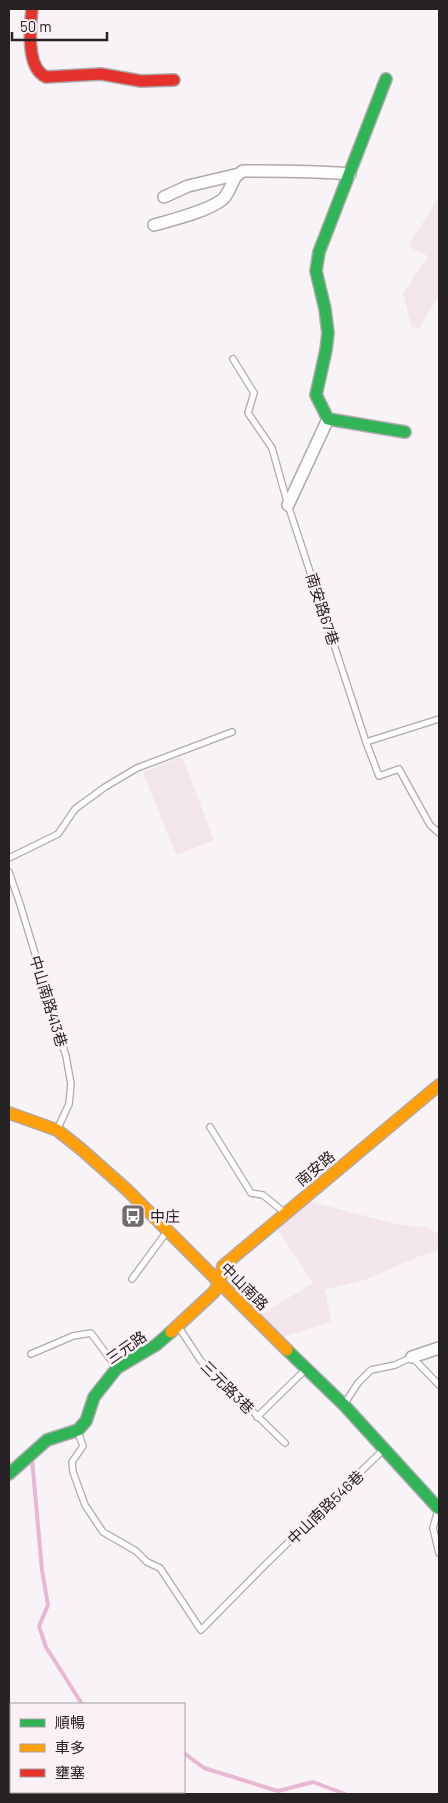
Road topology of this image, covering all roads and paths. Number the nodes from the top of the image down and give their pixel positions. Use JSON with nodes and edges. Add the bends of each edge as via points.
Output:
{"nodes":[{"id":1,"x":32,"y":9,"type":"edge"},
{"id":2,"x":386,"y":79,"type":"dead end"},
{"id":3,"x":174,"y":80,"type":"dead end"},
{"id":4,"x":350,"y":174,"type":"junction"},
{"id":5,"x":235,"y":176,"type":"junction"},
{"id":6,"x":164,"y":197,"type":"dead end"},
{"id":7,"x":154,"y":225,"type":"dead end"},
{"id":8,"x":233,"y":359,"type":"dead end"},
{"id":9,"x":328,"y":419,"type":"junction"},
{"id":10,"x":405,"y":432,"type":"dead end"},
{"id":11,"x":288,"y":505,"type":"junction"},
{"id":12,"x":439,"y":719,"type":"edge"},
{"id":13,"x":232,"y":732,"type":"dead end"},
{"id":14,"x":366,"y":742,"type":"junction"},
{"id":15,"x":439,"y":832,"type":"edge"},
{"id":16,"x":9,"y":858,"type":"edge"},
{"id":17,"x":9,"y":872,"type":"edge"},
{"id":18,"x":439,"y":1085,"type":"edge"},
{"id":19,"x":9,"y":1112,"type":"edge"},
{"id":20,"x":210,"y":1127,"type":"dead end"},
{"id":21,"x":57,"y":1130,"type":"junction"},
{"id":22,"x":285,"y":1213,"type":"junction"},
{"id":23,"x":168,"y":1230,"type":"junction"},
{"id":24,"x":132,"y":1279,"type":"dead end"},
{"id":25,"x":220,"y":1281,"type":"junction"},
{"id":26,"x":178,"y":1326,"type":"junction"},
{"id":27,"x":439,"y":1348,"type":"edge"},
{"id":28,"x":31,"y":1354,"type":"dead end"},
{"id":29,"x":412,"y":1357,"type":"junction"},
{"id":30,"x":117,"y":1368,"type":"junction"},
{"id":31,"x":306,"y":1369,"type":"junction"},
{"id":32,"x":439,"y":1385,"type":"edge"},
{"id":33,"x":344,"y":1405,"type":"junction"},
{"id":34,"x":257,"y":1417,"type":"junction"},
{"id":35,"x":78,"y":1430,"type":"junction"},
{"id":36,"x":285,"y":1442,"type":"dead end"},
{"id":37,"x":385,"y":1449,"type":"junction"},
{"id":38,"x":9,"y":1474,"type":"edge"},
{"id":39,"x":439,"y":1508,"type":"edge"},
{"id":40,"x":439,"y":1554,"type":"edge"}],
"edges":[{"from":1,"to":3,"type":"street","via":[[29,32],[34,62],[39,73],[46,78],[101,74],[141,81]]},
{"from":2,"to":4,"type":"street"},
{"from":4,"to":5,"type":"street","via":[[243,171]]},
{"from":4,"to":9,"type":"street","via":[[319,252],[316,271],[328,333],[316,395]]},
{"from":5,"to":6,"type":"street","via":[[188,186]]},
{"from":5,"to":7,"type":"street","via":[[224,198],[215,204]]},
{"from":8,"to":11,"type":"lane","name":"南安路67巷","via":[[254,393],[248,413],[272,448]]},
{"from":9,"to":10,"type":"street"},
{"from":9,"to":11,"type":"street"},
{"from":11,"to":14,"type":"lane","name":"南安路67巷"},
{"from":12,"to":14,"type":"lane"},
{"from":13,"to":16,"type":"lane","via":[[136,768],[75,809],[58,834]]},
{"from":14,"to":15,"type":"lane","name":"南安路67巷","via":[[379,776],[400,769],[430,825]]},
{"from":17,"to":21,"type":"lane","name":"中山南路413巷","via":[[66,1056],[71,1084],[69,1104]]},
{"from":18,"to":22,"type":"street","name":"南安路"},
{"from":19,"to":21,"type":"street","name":"中山南路"},
{"from":20,"to":22,"type":"lane","via":[[251,1193],[263,1196]]},
{"from":21,"to":23,"type":"street","name":"中山南路","via":[[126,1188]]},
{"from":22,"to":25,"type":"street","name":"南安路","via":[[223,1266]]},
{"from":23,"to":24,"type":"lane"},
{"from":23,"to":25,"type":"street","name":"中山南路"},
{"from":25,"to":26,"type":"street","name":"三元路","via":[[214,1292]]},
{"from":25,"to":31,"type":"street","name":"中山南路"},
{"from":26,"to":30,"type":"street","name":"三元路","via":[[156,1345]]},
{"from":26,"to":34,"type":"lane","name":"三元路3巷","via":[[201,1361]]},
{"from":27,"to":29,"type":"street"},
{"from":28,"to":30,"type":"lane","via":[[73,1336],[91,1333]]},
{"from":29,"to":32,"type":"lane"},
{"from":29,"to":33,"type":"lane","via":[[371,1370],[358,1382]]},
{"from":30,"to":35,"type":"street","name":"三元路","via":[[94,1397],[86,1421]]},
{"from":31,"to":33,"type":"street","name":"中山南路"},
{"from":31,"to":34,"type":"lane"},
{"from":33,"to":37,"type":"street","name":"中山南路"},
{"from":34,"to":36,"type":"lane","name":"三元路3巷"},
{"from":35,"to":37,"type":"lane","name":"中山南路546巷","via":[[83,1446],[72,1462],[73,1472],[86,1505],[103,1532],[160,1568],[201,1630]]},
{"from":35,"to":38,"type":"street","via":[[47,1440]]},
{"from":37,"to":39,"type":"street","name":"中山南路"},
{"from":39,"to":40,"type":"lane","via":[[432,1528]]}]}
